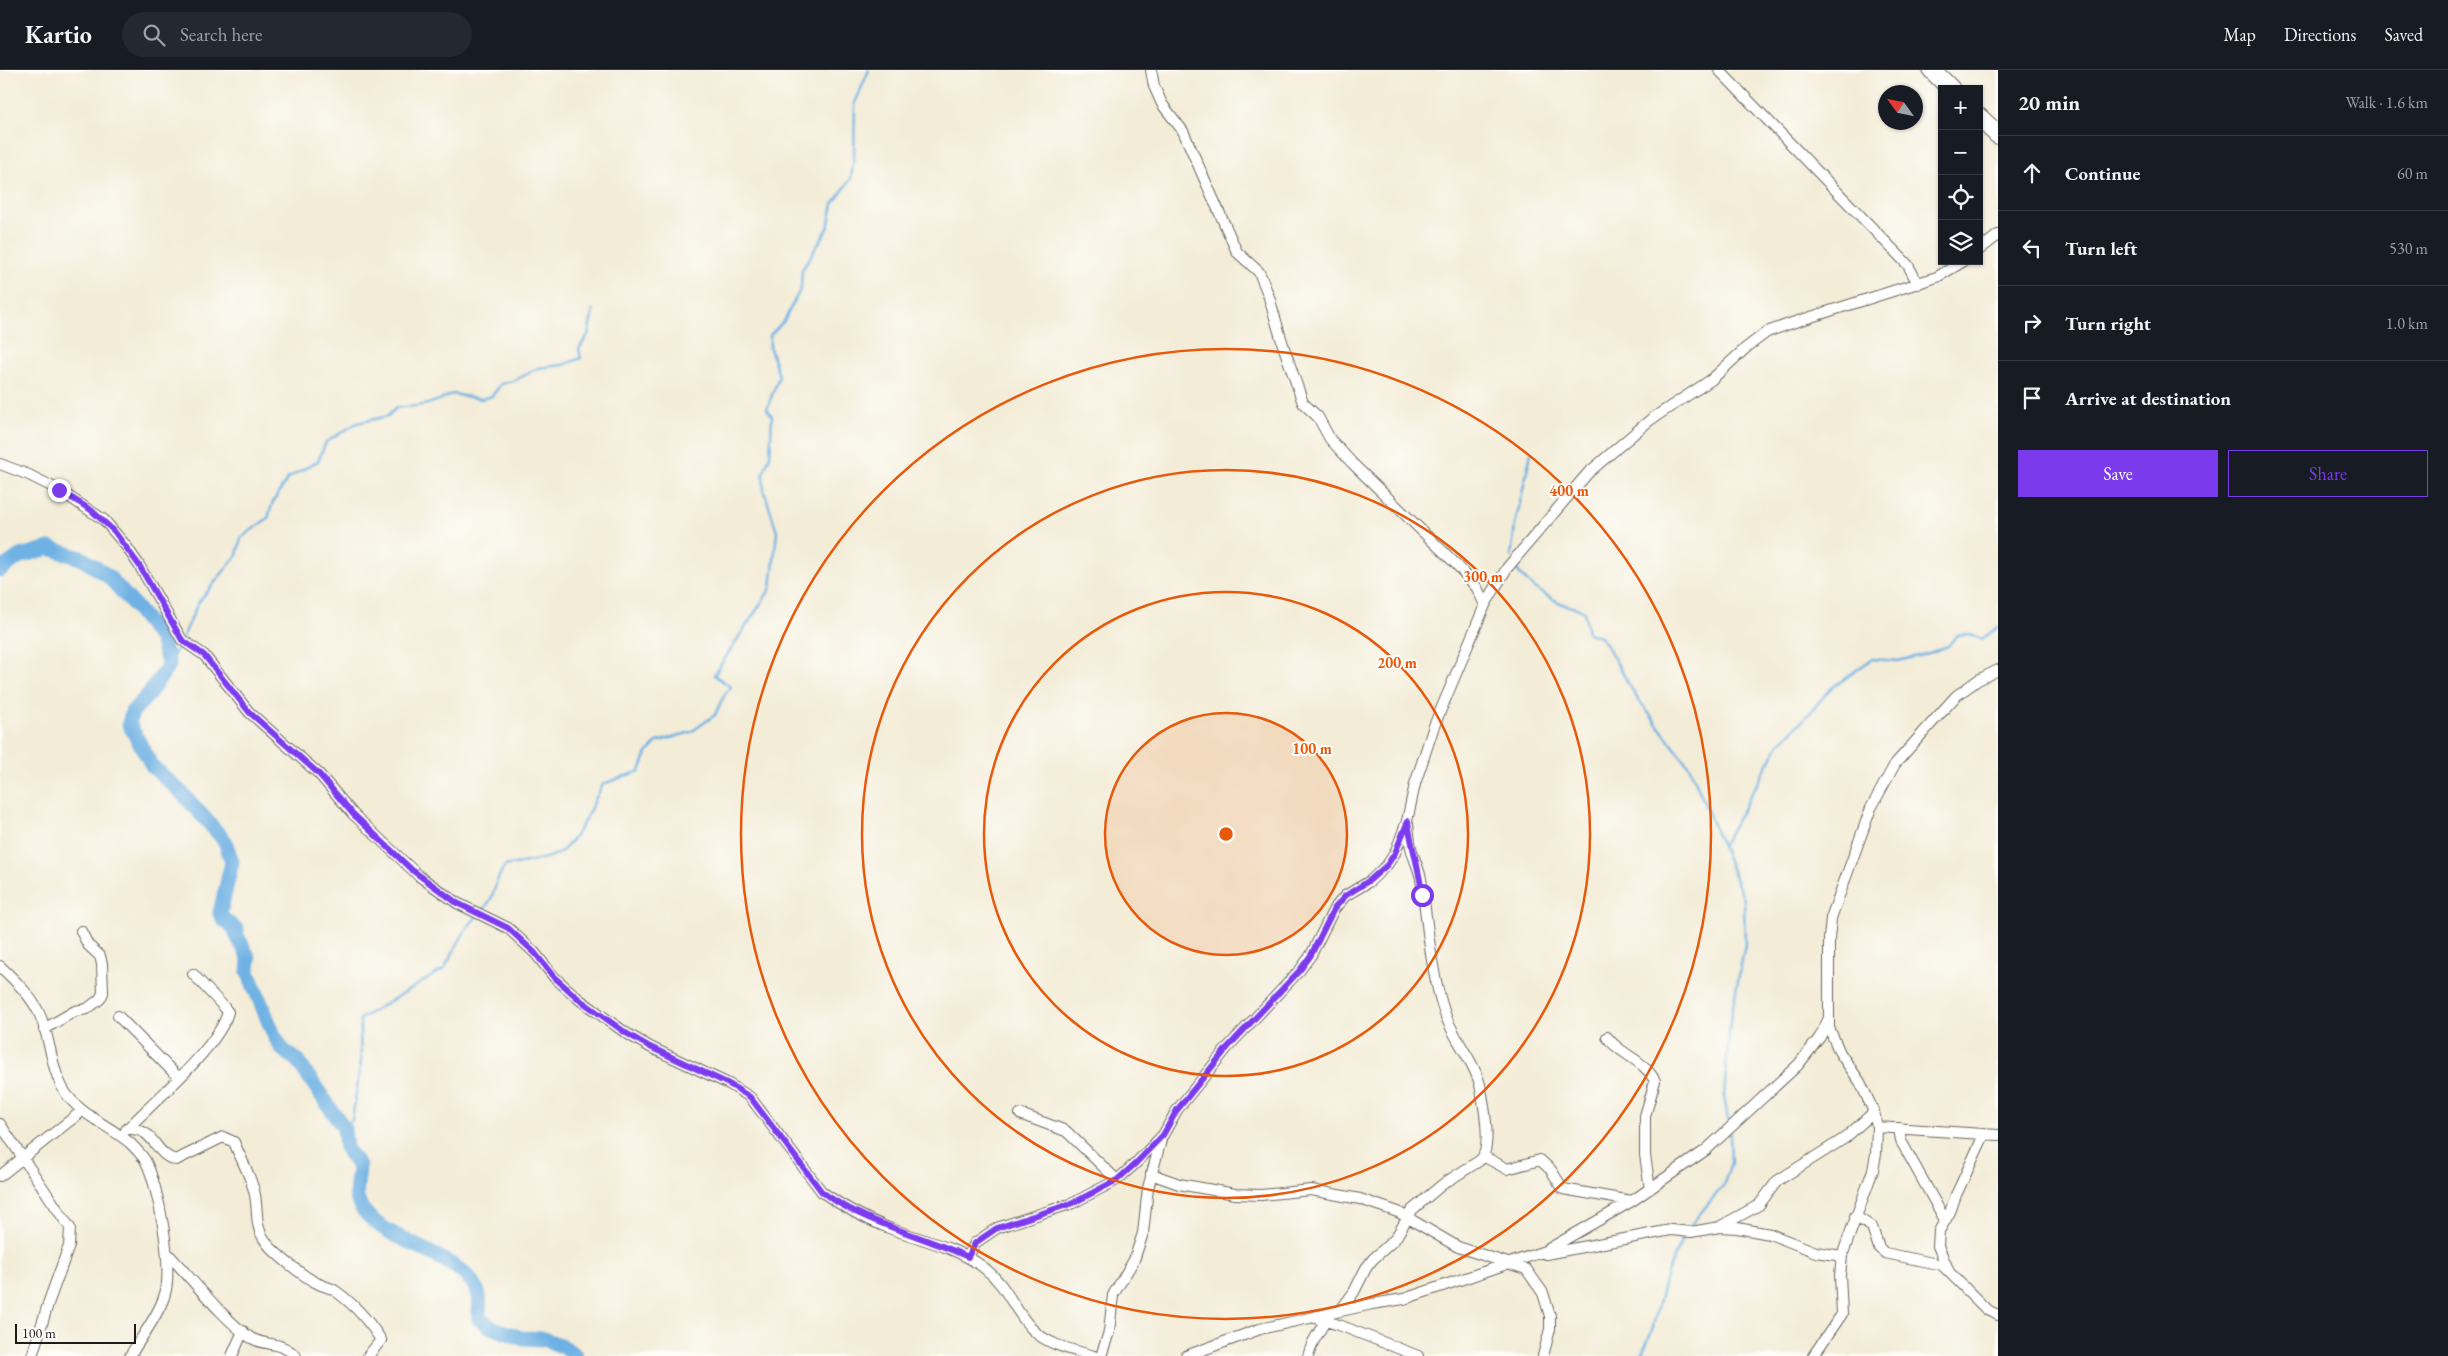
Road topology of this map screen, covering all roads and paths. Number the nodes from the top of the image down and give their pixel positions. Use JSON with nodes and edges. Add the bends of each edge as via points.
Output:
{"nodes":[{"id":1,"x":1151,"y":70,"type":"edge"},
{"id":2,"x":1720,"y":70,"type":"edge"},
{"id":3,"x":1932,"y":70,"type":"edge"},
{"id":4,"x":1947,"y":85,"type":"edge"},
{"id":5,"x":1983,"y":121,"type":"edge"},
{"id":6,"x":1998,"y":135,"type":"edge"},
{"id":7,"x":1998,"y":235,"type":"edge"},
{"id":8,"x":1983,"y":247,"type":"edge"},
{"id":9,"x":1957,"y":265,"type":"edge"},
{"id":10,"x":1918,"y":284,"type":"junction"},
{"id":11,"x":0,"y":464,"type":"edge"},
{"id":12,"x":1485,"y":605,"type":"junction"},
{"id":13,"x":1998,"y":670,"type":"edge"},
{"id":14,"x":1408,"y":821,"type":"junction"},
{"id":15,"x":81,"y":931,"type":"dead end"},
{"id":16,"x":0,"y":966,"type":"edge"},
{"id":17,"x":193,"y":974,"type":"dead end"},
{"id":18,"x":118,"y":1016,"type":"dead end"},
{"id":19,"x":1828,"y":1019,"type":"junction"},
{"id":20,"x":44,"y":1029,"type":"junction"},
{"id":21,"x":1606,"y":1036,"type":"dead end"},
{"id":22,"x":179,"y":1078,"type":"junction"},
{"id":23,"x":82,"y":1111,"type":"junction"},
{"id":24,"x":1874,"y":1112,"type":"junction"},
{"id":25,"x":1020,"y":1114,"type":"dead end"},
{"id":26,"x":0,"y":1124,"type":"edge"},
{"id":27,"x":1877,"y":1127,"type":"junction"},
{"id":28,"x":1899,"y":1128,"type":"junction"},
{"id":29,"x":124,"y":1132,"type":"junction"},
{"id":30,"x":1163,"y":1135,"type":"junction"},
{"id":31,"x":1984,"y":1135,"type":"junction"},
{"id":32,"x":1998,"y":1135,"type":"edge"},
{"id":33,"x":23,"y":1157,"type":"junction"},
{"id":34,"x":1484,"y":1157,"type":"junction"},
{"id":35,"x":1151,"y":1174,"type":"junction"},
{"id":36,"x":0,"y":1176,"type":"edge"},
{"id":37,"x":1117,"y":1180,"type":"junction"},
{"id":38,"x":1650,"y":1189,"type":"junction"},
{"id":39,"x":1632,"y":1201,"type":"junction"},
{"id":40,"x":1855,"y":1216,"type":"junction"},
{"id":41,"x":1407,"y":1217,"type":"junction"},
{"id":42,"x":1945,"y":1220,"type":"junction"},
{"id":43,"x":1720,"y":1226,"type":"junction"},
{"id":44,"x":168,"y":1254,"type":"junction"},
{"id":45,"x":1534,"y":1256,"type":"junction"},
{"id":46,"x":1842,"y":1256,"type":"junction"},
{"id":47,"x":968,"y":1257,"type":"junction"},
{"id":48,"x":1508,"y":1263,"type":"junction"},
{"id":49,"x":1948,"y":1270,"type":"junction"},
{"id":50,"x":1340,"y":1311,"type":"junction"},
{"id":51,"x":1997,"y":1316,"type":"edge"},
{"id":52,"x":1313,"y":1318,"type":"junction"},
{"id":53,"x":1326,"y":1320,"type":"junction"},
{"id":54,"x":243,"y":1331,"type":"junction"},
{"id":55,"x":32,"y":1356,"type":"edge"},
{"id":56,"x":130,"y":1356,"type":"edge"},
{"id":57,"x":232,"y":1356,"type":"edge"},
{"id":58,"x":296,"y":1356,"type":"edge"},
{"id":59,"x":368,"y":1356,"type":"edge"},
{"id":60,"x":1094,"y":1356,"type":"edge"},
{"id":61,"x":1101,"y":1356,"type":"edge"},
{"id":62,"x":1186,"y":1356,"type":"edge"},
{"id":63,"x":1308,"y":1356,"type":"edge"},
{"id":64,"x":1418,"y":1356,"type":"edge"},
{"id":65,"x":1543,"y":1356,"type":"edge"},
{"id":66,"x":1813,"y":1356,"type":"edge"}],
"edges":[{"from":1,"to":12,"type":"street","via":[[1162,104],[1183,131],[1237,252],[1259,272],[1303,403],[1318,417],[1330,439],[1352,463],[1457,565],[1477,588]]},
{"from":2,"to":10,"type":"street","via":[[1908,266]]},
{"from":3,"to":4,"type":"highway"},
{"from":5,"to":6,"type":"highway"},
{"from":7,"to":8,"type":"street"},
{"from":9,"to":10,"type":"street"},
{"from":10,"to":12,"type":"street","via":[[1767,332],[1711,380],[1650,420],[1588,473],[1506,568]]},
{"from":11,"to":47,"type":"street","via":[[59,490],[104,520],[139,565],[182,640],[204,655],[249,712],[319,774],[353,814],[419,876],[457,903],[508,928],[535,953],[554,977],[626,1033],[750,1097],[822,1192],[837,1203],[887,1227],[934,1241]]},
{"from":12,"to":14,"type":"street","via":[[1434,726],[1415,784]]},
{"from":13,"to":19,"type":"street","via":[[1956,696],[1933,720],[1894,764],[1871,808],[1831,918]]},
{"from":14,"to":30,"type":"street","via":[[1387,865],[1345,896],[1334,909],[1300,970],[1216,1061],[1177,1110]]},
{"from":14,"to":34,"type":"street","via":[[1410,847],[1420,876],[1428,944],[1440,996],[1451,1028],[1475,1069],[1481,1089],[1487,1151]]},
{"from":15,"to":20,"type":"street","via":[[88,945],[100,956],[103,993],[88,1009],[75,1012]]},
{"from":16,"to":20,"type":"street","via":[[25,991],[39,1013]]},
{"from":17,"to":22,"type":"street","via":[[228,1012],[215,1038]]},
{"from":18,"to":22,"type":"street"},
{"from":19,"to":24,"type":"street","via":[[1831,1037],[1860,1082]]},
{"from":19,"to":38,"type":"street","via":[[1813,1046],[1784,1080],[1706,1150]]},
{"from":20,"to":23,"type":"street","via":[[60,1082]]},
{"from":21,"to":38,"type":"street","via":[[1644,1066],[1655,1081],[1646,1107],[1644,1127]]},
{"from":22,"to":29,"type":"street"},
{"from":23,"to":29,"type":"street"},
{"from":23,"to":33,"type":"street"},
{"from":24,"to":27,"type":"street"},
{"from":24,"to":43,"type":"street","via":[[1845,1138],[1777,1181],[1759,1205]]},
{"from":25,"to":37,"type":"street","via":[[1066,1131]]},
{"from":26,"to":33,"type":"street"},
{"from":27,"to":28,"type":"street"},
{"from":27,"to":40,"type":"street","via":[[1873,1170]]},
{"from":28,"to":31,"type":"street"},
{"from":28,"to":42,"type":"street","via":[[1901,1141]]},
{"from":29,"to":44,"type":"street","via":[[147,1166]]},
{"from":29,"to":59,"type":"street","via":[[138,1128],[144,1131],[164,1155],[176,1160],[223,1137],[234,1142],[246,1164],[260,1232],[271,1248],[313,1281],[334,1290],[363,1316],[381,1340]]},
{"from":30,"to":35,"type":"street"},
{"from":30,"to":37,"type":"street"},
{"from":31,"to":32,"type":"street"},
{"from":31,"to":42,"type":"street"},
{"from":33,"to":36,"type":"street"},
{"from":33,"to":55,"type":"street","via":[[70,1228],[69,1246]]},
{"from":34,"to":39,"type":"street","via":[[1507,1169],[1540,1160],[1563,1189]]},
{"from":34,"to":41,"type":"street","via":[[1423,1199]]},
{"from":35,"to":41,"type":"street","via":[[1179,1184],[1235,1194],[1261,1195],[1297,1190],[1328,1192],[1377,1203]]},
{"from":35,"to":61,"type":"street","via":[[1143,1233],[1134,1260],[1114,1295],[1109,1332]]},
{"from":37,"to":47,"type":"street","via":[[1053,1211],[997,1228],[975,1243]]},
{"from":38,"to":39,"type":"street"},
{"from":39,"to":45,"type":"street"},
{"from":40,"to":46,"type":"street"},
{"from":40,"to":49,"type":"street","via":[[1872,1227],[1879,1248],[1885,1253],[1935,1262]]},
{"from":41,"to":48,"type":"street","via":[[1455,1246]]},
{"from":41,"to":50,"type":"street","via":[[1395,1240],[1381,1250],[1366,1268]]},
{"from":42,"to":49,"type":"street","via":[[1939,1231],[1938,1246]]},
{"from":43,"to":45,"type":"street","via":[[1690,1232],[1671,1230]]},
{"from":43,"to":46,"type":"street","via":[[1770,1234],[1816,1252]]},
{"from":44,"to":54,"type":"street"},
{"from":44,"to":56,"type":"street","via":[[168,1282],[164,1297]]},
{"from":45,"to":48,"type":"street"},
{"from":46,"to":66,"type":"street","via":[[1842,1314]]},
{"from":47,"to":60,"type":"street","via":[[999,1280],[1033,1330],[1052,1342]]},
{"from":48,"to":50,"type":"street","via":[[1404,1299]]},
{"from":48,"to":65,"type":"street","via":[[1526,1269],[1543,1293],[1550,1316]]},
{"from":49,"to":51,"type":"street"},
{"from":50,"to":52,"type":"street"},
{"from":52,"to":53,"type":"street"},
{"from":52,"to":62,"type":"street","via":[[1260,1329]]},
{"from":53,"to":63,"type":"street"},
{"from":53,"to":64,"type":"street"},
{"from":54,"to":57,"type":"street"},
{"from":54,"to":58,"type":"street","via":[[260,1342],[278,1344]]}]}
